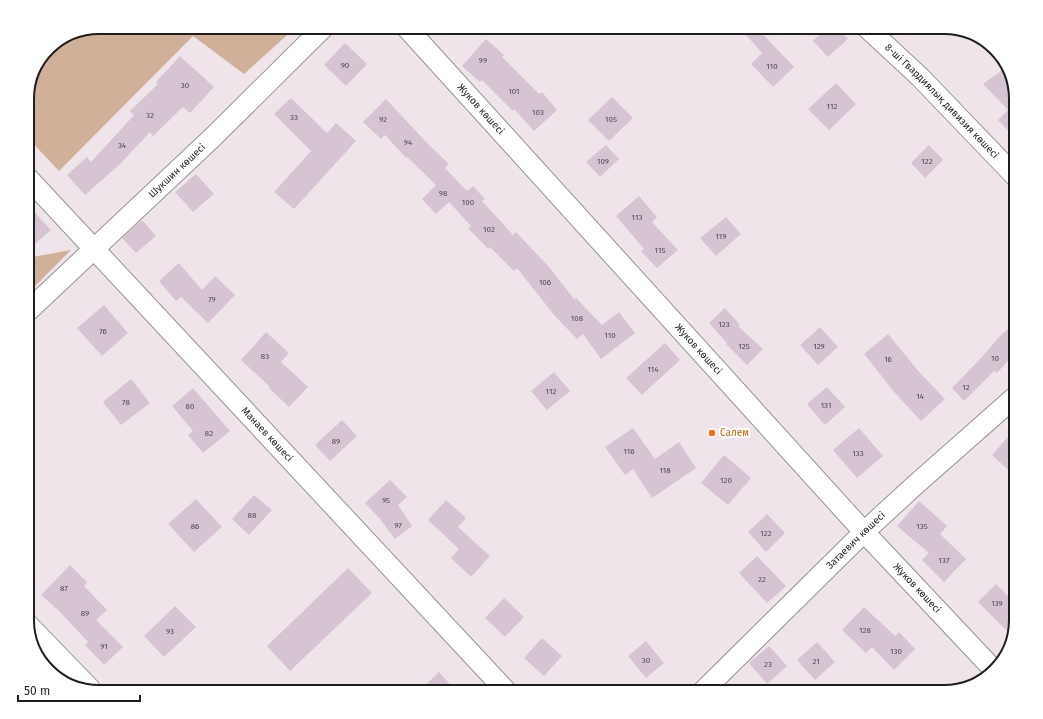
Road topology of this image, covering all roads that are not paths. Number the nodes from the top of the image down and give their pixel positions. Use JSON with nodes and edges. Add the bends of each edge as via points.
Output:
{"nodes":[{"id":1,"x":317,"y":34,"type":"edge"},
{"id":2,"x":412,"y":34,"type":"edge"},
{"id":3,"x":878,"y":34,"type":"edge"},
{"id":4,"x":1009,"y":171,"type":"edge"},
{"id":5,"x":34,"y":184,"type":"edge"},
{"id":6,"x":94,"y":248,"type":"junction"},
{"id":7,"x":34,"y":305,"type":"edge"},
{"id":8,"x":1009,"y":402,"type":"edge"},
{"id":9,"x":864,"y":532,"type":"junction"},
{"id":10,"x":36,"y":634,"type":"edge"},
{"id":11,"x":990,"y":666,"type":"edge"},
{"id":12,"x":84,"y":683,"type":"edge"},
{"id":13,"x":500,"y":685,"type":"edge"},
{"id":14,"x":709,"y":685,"type":"edge"}],
"edges":[{"from":1,"to":6,"type":"street","name":"Шукшин көшесі","via":[[212,138]]},
{"from":2,"to":9,"type":"street","name":"Жуков көшесі"},
{"from":3,"to":4,"type":"street","name":"8-ші Гвардиялық дивизия көшесі"},
{"from":5,"to":6,"type":"street","name":"Манаев көшесі"},
{"from":6,"to":7,"type":"street","name":"Шукшин көшесі"},
{"from":6,"to":13,"type":"street","name":"Манаев көшесі"},
{"from":8,"to":9,"type":"street","name":"Затаевич көшесі"},
{"from":9,"to":11,"type":"street","name":"Жуков көшесі"},
{"from":9,"to":14,"type":"street","name":"Затаевич көшесі"},
{"from":10,"to":12,"type":"street"}]}
